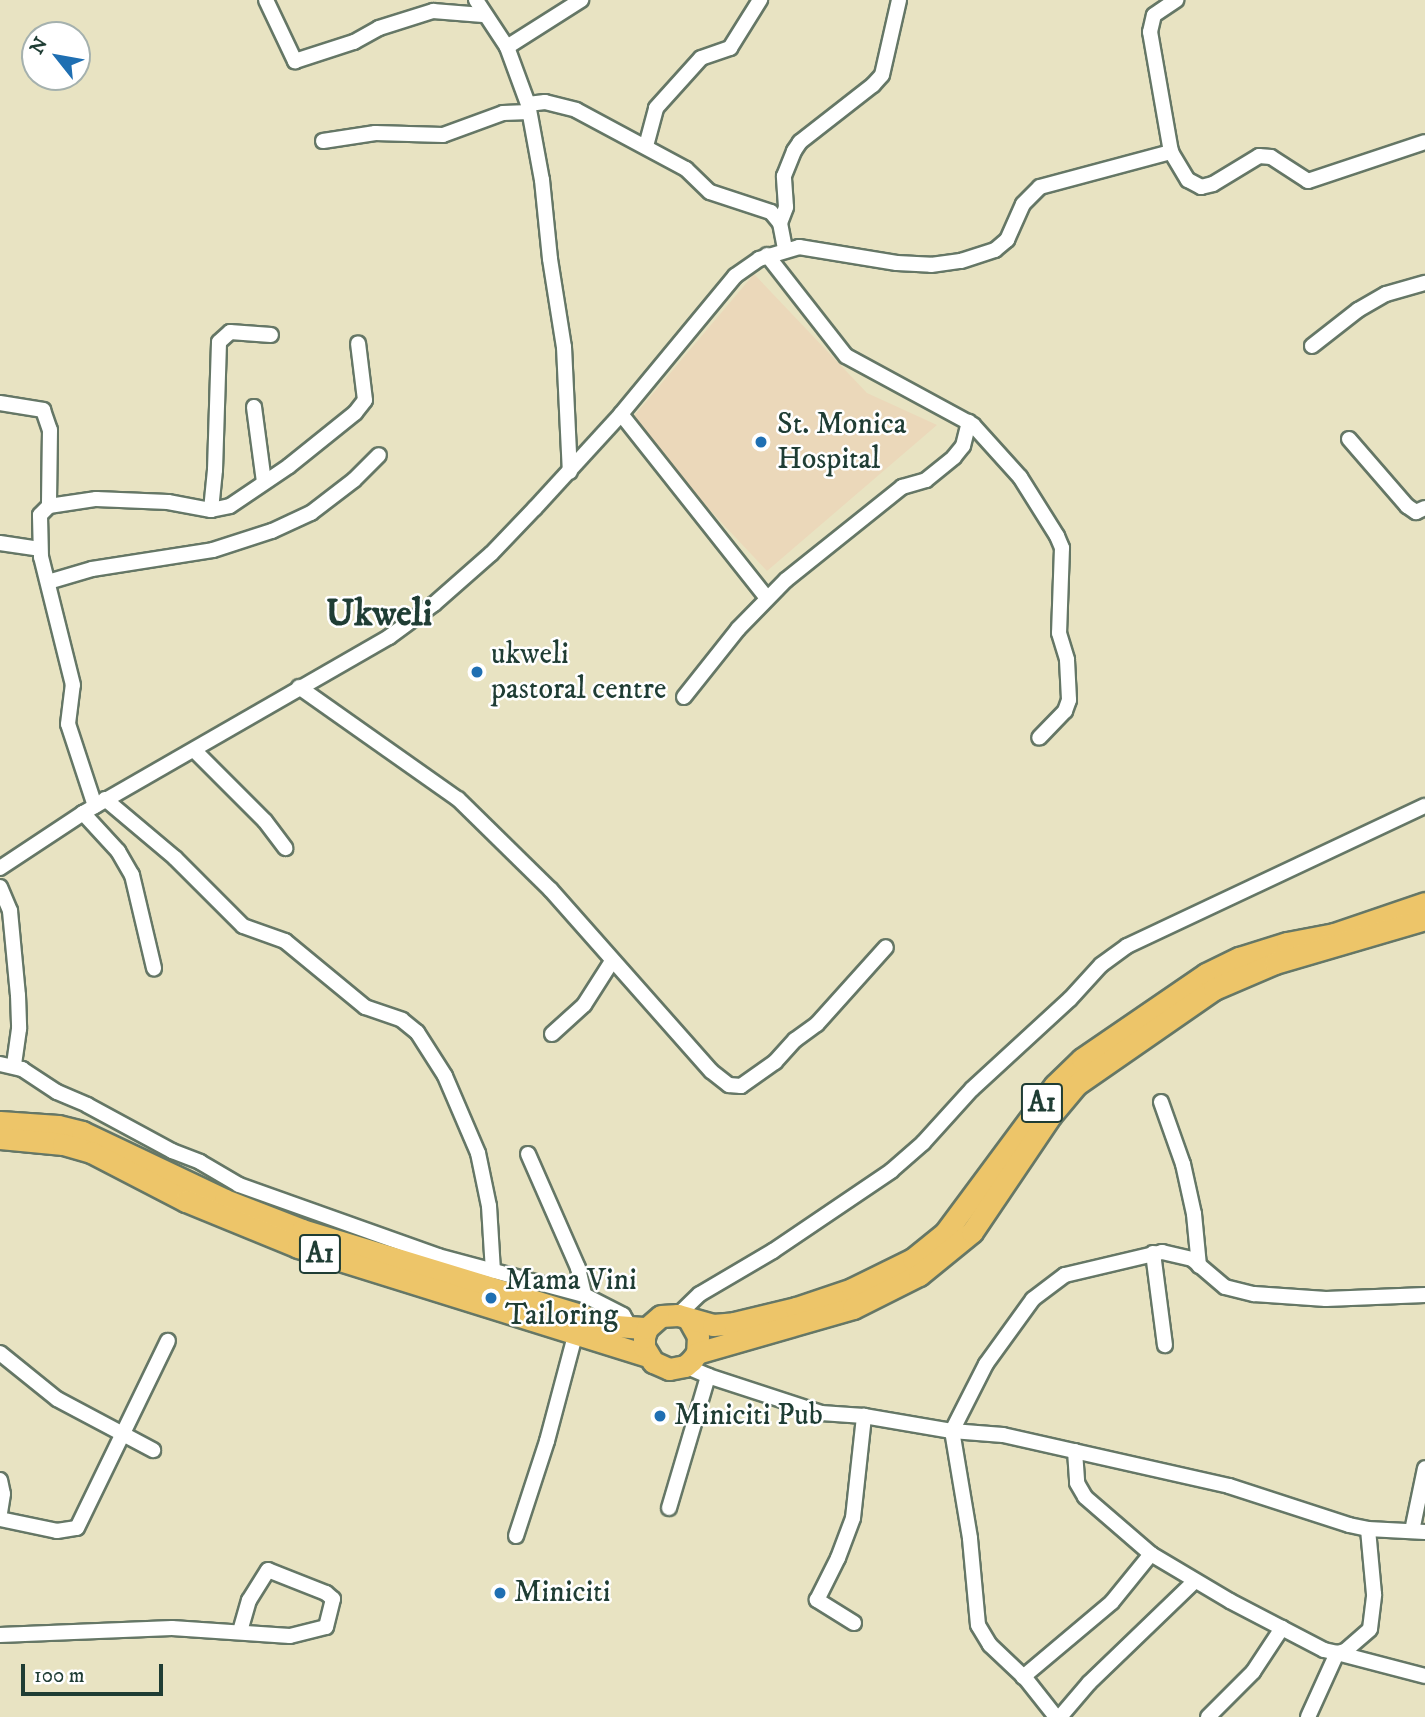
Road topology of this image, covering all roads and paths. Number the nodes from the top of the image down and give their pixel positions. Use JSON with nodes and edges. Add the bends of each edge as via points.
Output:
{"nodes":[{"id":1,"x":267,"y":0,"type":"edge"},
{"id":2,"x":476,"y":0,"type":"edge"},
{"id":3,"x":580,"y":0,"type":"edge"},
{"id":4,"x":760,"y":0,"type":"edge"},
{"id":5,"x":899,"y":0,"type":"edge"},
{"id":6,"x":1176,"y":0,"type":"edge"},
{"id":7,"x":483,"y":15,"type":"junction"},
{"id":8,"x":507,"y":47,"type":"junction"},
{"id":9,"x":528,"y":108,"type":"junction"},
{"id":10,"x":323,"y":141,"type":"dead end"},
{"id":11,"x":1425,"y":142,"type":"edge"},
{"id":12,"x":646,"y":146,"type":"junction"},
{"id":13,"x":1171,"y":152,"type":"junction"},
{"id":14,"x":780,"y":223,"type":"junction"},
{"id":15,"x":785,"y":248,"type":"junction"},
{"id":16,"x":767,"y":256,"type":"junction"},
{"id":17,"x":1425,"y":283,"type":"edge"},
{"id":18,"x":271,"y":335,"type":"dead end"},
{"id":19,"x":358,"y":343,"type":"dead end"},
{"id":20,"x":1312,"y":346,"type":"dead end"},
{"id":21,"x":0,"y":403,"type":"edge"},
{"id":22,"x":254,"y":407,"type":"dead end"},
{"id":23,"x":621,"y":414,"type":"junction"},
{"id":24,"x":969,"y":422,"type":"junction"},
{"id":25,"x":1349,"y":439,"type":"dead end"},
{"id":26,"x":379,"y":455,"type":"dead end"},
{"id":27,"x":570,"y":472,"type":"junction"},
{"id":28,"x":264,"y":482,"type":"junction"},
{"id":29,"x":49,"y":506,"type":"junction"},
{"id":30,"x":1425,"y":508,"type":"edge"},
{"id":31,"x":211,"y":510,"type":"junction"},
{"id":32,"x":0,"y":543,"type":"edge"},
{"id":33,"x":40,"y":549,"type":"junction"},
{"id":34,"x":48,"y":582,"type":"junction"},
{"id":35,"x":767,"y":598,"type":"junction"},
{"id":36,"x":299,"y":687,"type":"junction"},
{"id":37,"x":684,"y":697,"type":"dead end"},
{"id":38,"x":1039,"y":738,"type":"dead end"},
{"id":39,"x":194,"y":750,"type":"junction"},
{"id":40,"x":94,"y":806,"type":"junction"},
{"id":41,"x":1425,"y":806,"type":"edge"},
{"id":42,"x":285,"y":848,"type":"dead end"},
{"id":43,"x":0,"y":868,"type":"edge"},
{"id":44,"x":0,"y":887,"type":"edge"},
{"id":45,"x":1425,"y":903,"type":"edge"},
{"id":46,"x":1425,"y":919,"type":"edge"},
{"id":47,"x":886,"y":947,"type":"dead end"},
{"id":48,"x":612,"y":961,"type":"junction"},
{"id":49,"x":154,"y":968,"type":"dead end"},
{"id":50,"x":552,"y":1034,"type":"dead end"},
{"id":51,"x":7,"y":1065,"type":"edge"},
{"id":52,"x":1161,"y":1102,"type":"dead end"},
{"id":53,"x":0,"y":1122,"type":"edge"},
{"id":54,"x":0,"y":1138,"type":"edge"},
{"id":55,"x":528,"y":1154,"type":"dead end"},
{"id":56,"x":1153,"y":1253,"type":"junction"},
{"id":57,"x":1199,"y":1265,"type":"junction"},
{"id":58,"x":493,"y":1271,"type":"junction"},
{"id":59,"x":584,"y":1295,"type":"junction"},
{"id":60,"x":1425,"y":1295,"type":"edge"},
{"id":61,"x":683,"y":1317,"type":"junction"},
{"id":62,"x":639,"y":1329,"type":"junction"},
{"id":63,"x":576,"y":1332,"type":"junction"},
{"id":64,"x":168,"y":1340,"type":"dead end"},
{"id":65,"x":1165,"y":1345,"type":"dead end"},
{"id":66,"x":0,"y":1353,"type":"edge"},
{"id":67,"x":648,"y":1356,"type":"junction"},
{"id":68,"x":691,"y":1359,"type":"junction"},
{"id":69,"x":708,"y":1376,"type":"junction"},
{"id":70,"x":864,"y":1416,"type":"junction"},
{"id":71,"x":952,"y":1431,"type":"junction"},
{"id":72,"x":122,"y":1432,"type":"junction"},
{"id":73,"x":153,"y":1450,"type":"dead end"},
{"id":74,"x":1075,"y":1451,"type":"junction"},
{"id":75,"x":1425,"y":1468,"type":"edge"},
{"id":76,"x":0,"y":1480,"type":"edge"},
{"id":77,"x":669,"y":1508,"type":"dead end"},
{"id":78,"x":0,"y":1516,"type":"edge"},
{"id":79,"x":1368,"y":1529,"type":"junction"},
{"id":80,"x":1418,"y":1531,"type":"edge"},
{"id":81,"x":516,"y":1536,"type":"dead end"},
{"id":82,"x":1151,"y":1553,"type":"junction"},
{"id":83,"x":1195,"y":1581,"type":"junction"},
{"id":84,"x":854,"y":1623,"type":"dead end"},
{"id":85,"x":1282,"y":1628,"type":"junction"},
{"id":86,"x":240,"y":1632,"type":"junction"},
{"id":87,"x":0,"y":1635,"type":"edge"},
{"id":88,"x":1337,"y":1653,"type":"junction"},
{"id":89,"x":1023,"y":1676,"type":"junction"},
{"id":90,"x":1425,"y":1676,"type":"edge"},
{"id":91,"x":1058,"y":1717,"type":"edge"},
{"id":92,"x":1208,"y":1717,"type":"edge"},
{"id":93,"x":1308,"y":1717,"type":"edge"}],
"edges":[{"from":1,"to":7,"type":"street","via":[[295,61],[433,11]]},
{"from":2,"to":7,"type":"street"},
{"from":3,"to":8,"type":"street"},
{"from":4,"to":12,"type":"street","via":[[730,48],[701,58],[656,108]]},
{"from":5,"to":14,"type":"street","via":[[882,75],[794,151],[784,176],[786,206]]},
{"from":6,"to":13,"type":"street","via":[[1154,15],[1150,32]]},
{"from":7,"to":8,"type":"street"},
{"from":8,"to":9,"type":"street"},
{"from":9,"to":10,"type":"street","via":[[443,135],[375,133]]},
{"from":9,"to":12,"type":"street","via":[[545,102],[576,110]]},
{"from":9,"to":27,"type":"street","via":[[564,347]]},
{"from":11,"to":13,"type":"street","via":[[1308,181],[1259,156],[1201,187],[1188,180]]},
{"from":12,"to":14,"type":"street","via":[[686,169],[710,192],[761,207]]},
{"from":13,"to":15,"type":"street","via":[[1040,187],[1023,204],[1007,240],[995,250],[961,261],[897,263]]},
{"from":14,"to":15,"type":"street"},
{"from":15,"to":16,"type":"street"},
{"from":16,"to":23,"type":"street","via":[[735,276]]},
{"from":16,"to":24,"type":"street","via":[[846,356]]},
{"from":17,"to":20,"type":"street","via":[[1386,294]]},
{"from":18,"to":31,"type":"street","via":[[230,332],[219,342]]},
{"from":19,"to":28,"type":"street","via":[[365,393],[362,405]]},
{"from":21,"to":29,"type":"street","via":[[43,410],[50,430]]},
{"from":22,"to":28,"type":"street"},
{"from":23,"to":27,"type":"street"},
{"from":23,"to":35,"type":"street"},
{"from":24,"to":35,"type":"street","via":[[954,457],[926,480],[902,487]]},
{"from":24,"to":38,"type":"street","via":[[1025,483],[1062,548],[1059,633],[1067,660],[1069,701]]},
{"from":25,"to":30,"type":"street","via":[[1407,506],[1416,512]]},
{"from":26,"to":34,"type":"street","via":[[311,513],[272,531],[213,550],[92,569]]},
{"from":27,"to":36,"type":"street","via":[[491,554],[434,604],[389,637]]},
{"from":28,"to":31,"type":"street","via":[[230,506]]},
{"from":29,"to":31,"type":"street","via":[[124,498]]},
{"from":29,"to":33,"type":"street","via":[[40,516]]},
{"from":32,"to":33,"type":"street"},
{"from":33,"to":34,"type":"street"},
{"from":34,"to":40,"type":"street","via":[[73,685],[68,724]]},
{"from":35,"to":37,"type":"street"},
{"from":36,"to":39,"type":"street"},
{"from":36,"to":48,"type":"street","via":[[458,799],[550,889]]},
{"from":39,"to":40,"type":"street"},
{"from":39,"to":42,"type":"street","via":[[265,821]]},
{"from":40,"to":43,"type":"street"},
{"from":40,"to":49,"type":"street","via":[[132,875]]},
{"from":40,"to":58,"type":"street","via":[[175,858],[243,926],[285,941],[365,1007],[402,1020],[417,1032],[445,1076],[478,1153],[489,1206]]},
{"from":41,"to":61,"type":"street","via":[[1127,946],[1101,965],[891,1171],[700,1294]]},
{"from":44,"to":51,"type":"street","via":[[11,918],[18,995],[19,1029]]},
{"from":45,"to":61,"type":"highway","number":"A1","via":[[1334,934],[1239,958],[1206,974],[1082,1059],[1042,1102],[953,1224],[913,1259],[852,1289],[796,1308],[725,1325]]},
{"from":46,"to":68,"type":"highway","number":"A1","via":[[1275,963],[1214,989],[1077,1084],[972,1232],[919,1275],[853,1308]]},
{"from":47,"to":48,"type":"street","via":[[817,1024],[794,1040],[756,1079],[734,1087],[711,1071]]},
{"from":48,"to":50,"type":"street","via":[[584,1005]]},
{"from":51,"to":58,"type":"street","via":[[239,1185],[333,1221]]},
{"from":52,"to":57,"type":"street","via":[[1194,1214]]},
{"from":53,"to":62,"type":"highway","number":"A1","via":[[82,1132],[292,1227]]},
{"from":54,"to":63,"type":"highway","number":"A1","via":[[63,1144],[91,1152],[186,1201],[286,1243]]},
{"from":55,"to":59,"type":"street","via":[[573,1255]]},
{"from":56,"to":57,"type":"street","via":[[1173,1252]]},
{"from":56,"to":65,"type":"street"},
{"from":56,"to":71,"type":"street","via":[[1079,1270],[1051,1283],[1004,1337]]},
{"from":57,"to":60,"type":"street","via":[[1218,1284],[1254,1294],[1326,1299]]},
{"from":58,"to":59,"type":"street"},
{"from":59,"to":62,"type":"street","via":[[623,1314]]},
{"from":61,"to":62,"type":"highway","via":[[661,1316]]},
{"from":61,"to":68,"type":"highway","via":[[698,1336]]},
{"from":62,"to":67,"type":"highway"},
{"from":63,"to":67,"type":"highway","number":"A1"},
{"from":63,"to":81,"type":"street"},
{"from":64,"to":72,"type":"street"},
{"from":66,"to":72,"type":"street","via":[[57,1399]]},
{"from":67,"to":68,"type":"highway","number":"A1","via":[[668,1369]]},
{"from":68,"to":69,"type":"street"},
{"from":69,"to":70,"type":"street","via":[[821,1413]]},
{"from":69,"to":77,"type":"street"},
{"from":70,"to":71,"type":"street"},
{"from":70,"to":84,"type":"street","via":[[853,1518],[817,1600]]},
{"from":71,"to":74,"type":"street","via":[[1003,1435]]},
{"from":71,"to":89,"type":"street","via":[[970,1538],[976,1618],[990,1645]]},
{"from":72,"to":73,"type":"street"},
{"from":72,"to":78,"type":"street","via":[[81,1522],[73,1530],[57,1531]]},
{"from":74,"to":79,"type":"street","via":[[1229,1486]]},
{"from":74,"to":82,"type":"street","via":[[1077,1483],[1085,1497]]},
{"from":75,"to":80,"type":"street"},
{"from":76,"to":78,"type":"street"},
{"from":79,"to":80,"type":"street"},
{"from":79,"to":88,"type":"street","via":[[1372,1622],[1367,1636]]},
{"from":82,"to":83,"type":"street"},
{"from":82,"to":89,"type":"street","via":[[1112,1602]]},
{"from":83,"to":85,"type":"street"},
{"from":83,"to":91,"type":"street"},
{"from":85,"to":88,"type":"street"},
{"from":85,"to":92,"type":"street","via":[[1252,1672]]},
{"from":86,"to":86,"type":"street","via":[[280,1636],[322,1629],[329,1623],[333,1599],[268,1570],[249,1600]]},
{"from":86,"to":87,"type":"street","via":[[172,1628]]},
{"from":88,"to":90,"type":"street"},
{"from":88,"to":93,"type":"street"},
{"from":89,"to":91,"type":"street"}]}
